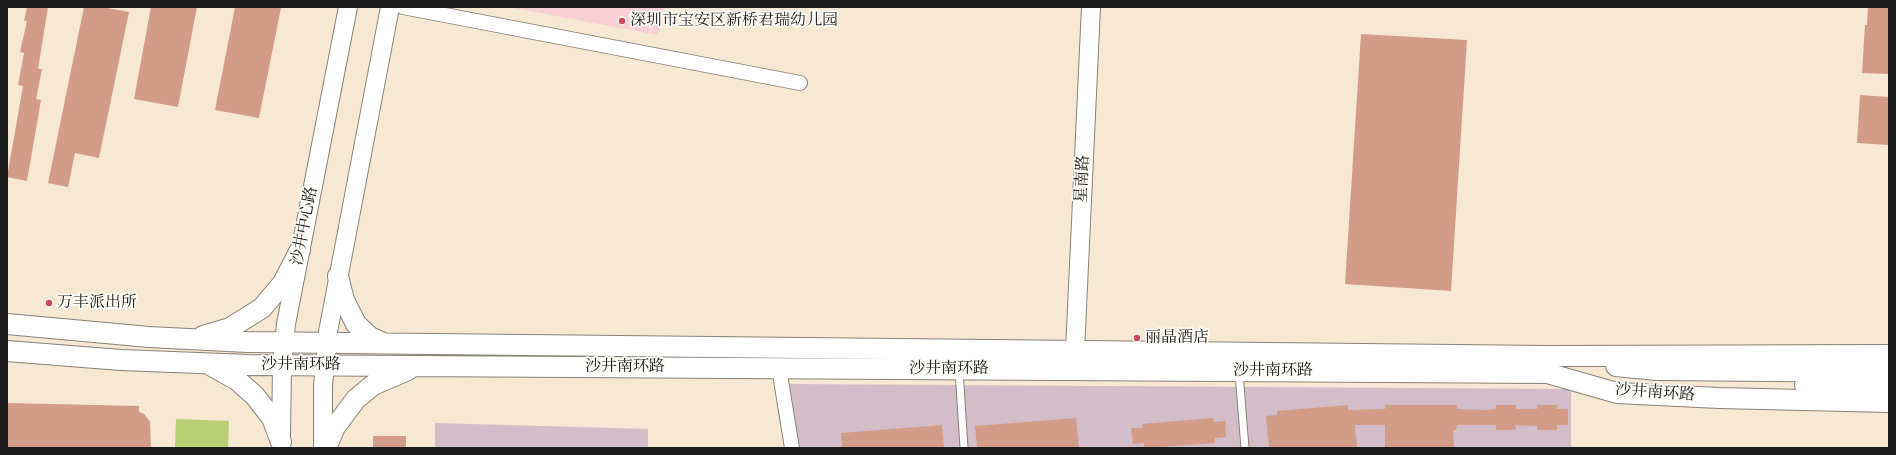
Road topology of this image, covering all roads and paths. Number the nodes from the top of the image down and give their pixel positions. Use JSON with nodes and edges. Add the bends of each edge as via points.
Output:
{"nodes":[{"id":1,"x":348,"y":7,"type":"edge"},
{"id":2,"x":390,"y":7,"type":"edge"},
{"id":3,"x":403,"y":7,"type":"edge"},
{"id":4,"x":1091,"y":7,"type":"edge"},
{"id":5,"x":800,"y":82,"type":"dead end"},
{"id":6,"x":300,"y":250,"type":"junction"},
{"id":7,"x":338,"y":276,"type":"junction"},
{"id":8,"x":7,"y":324,"type":"edge"},
{"id":9,"x":125,"y":335,"type":"junction"},
{"id":10,"x":187,"y":340,"type":"junction"},
{"id":11,"x":284,"y":343,"type":"junction"},
{"id":12,"x":326,"y":343,"type":"junction"},
{"id":13,"x":385,"y":344,"type":"junction"},
{"id":14,"x":7,"y":351,"type":"edge"},
{"id":15,"x":1075,"y":351,"type":"junction"},
{"id":16,"x":1889,"y":355,"type":"edge"},
{"id":17,"x":121,"y":360,"type":"junction"},
{"id":18,"x":205,"y":363,"type":"junction"},
{"id":19,"x":1547,"y":364,"type":"junction"},
{"id":20,"x":282,"y":365,"type":"junction"},
{"id":21,"x":324,"y":366,"type":"junction"},
{"id":22,"x":426,"y":366,"type":"junction"},
{"id":23,"x":779,"y":368,"type":"junction"},
{"id":24,"x":958,"y":369,"type":"junction"},
{"id":25,"x":1238,"y":371,"type":"junction"},
{"id":26,"x":1889,"y":372,"type":"edge"},
{"id":27,"x":1717,"y":378,"type":"junction"},
{"id":28,"x":1889,"y":386,"type":"edge"},
{"id":29,"x":1889,"y":402,"type":"edge"},
{"id":30,"x":281,"y":445,"type":"edge"},
{"id":31,"x":323,"y":448,"type":"edge"},
{"id":32,"x":326,"y":448,"type":"edge"},
{"id":33,"x":792,"y":448,"type":"edge"},
{"id":34,"x":964,"y":448,"type":"edge"},
{"id":35,"x":1245,"y":448,"type":"edge"}],
"edges":[{"from":1,"to":6,"type":"street","name":"沙井中心路"},
{"from":2,"to":7,"type":"street"},
{"from":3,"to":5,"type":"street"},
{"from":4,"to":15,"type":"street","name":"星南路"},
{"from":6,"to":10,"type":"main road","via":[[283,283],[262,308],[230,328]]},
{"from":6,"to":11,"type":"street","name":"沙井中心路"},
{"from":7,"to":12,"type":"street"},
{"from":7,"to":13,"type":"main road","via":[[344,300],[356,324],[370,337]]},
{"from":8,"to":9,"type":"main road","name":"沙井南环路"},
{"from":9,"to":10,"type":"main road","name":"沙井南环路"},
{"from":9,"to":17,"type":"main road","via":[[135,341],[136,349],[133,356]]},
{"from":10,"to":11,"type":"main road","name":"沙井南环路"},
{"from":11,"to":12,"type":"main road","name":"沙井南环路"},
{"from":11,"to":20,"type":"street","name":"沙井中心路"},
{"from":12,"to":13,"type":"main road","name":"沙井南环路"},
{"from":12,"to":21,"type":"street"},
{"from":13,"to":15,"type":"main road","name":"沙井南环路"},
{"from":14,"to":17,"type":"main road","name":"沙井南环路"},
{"from":15,"to":19,"type":"main road","name":"沙井南环路"},
{"from":16,"to":19,"type":"main road","name":"沙井南环路"},
{"from":17,"to":18,"type":"main road","name":"沙井南环路"},
{"from":18,"to":20,"type":"main road","name":"沙井南环路"},
{"from":18,"to":30,"type":"main road","via":[[236,380],[255,396],[272,418]]},
{"from":19,"to":25,"type":"main road","name":"沙井南环路"},
{"from":19,"to":27,"type":"main road","via":[[1656,384]]},
{"from":19,"to":29,"type":"main road","name":"沙井南环路","via":[[1616,392],[1719,398]]},
{"from":20,"to":21,"type":"main road","name":"沙井南环路"},
{"from":20,"to":30,"type":"street","name":"沙井中心路"},
{"from":21,"to":22,"type":"main road","name":"沙井南环路"},
{"from":21,"to":31,"type":"street"},
{"from":22,"to":23,"type":"main road","name":"沙井南环路"},
{"from":22,"to":32,"type":"main road","via":[[394,375],[363,393],[342,417]]},
{"from":23,"to":24,"type":"main road","name":"沙井南环路"},
{"from":23,"to":33,"type":"street"},
{"from":24,"to":25,"type":"main road","name":"沙井南环路"},
{"from":24,"to":34,"type":"lane"},
{"from":25,"to":35,"type":"lane"},
{"from":26,"to":27,"type":"main road"},
{"from":27,"to":28,"type":"main road"}]}
